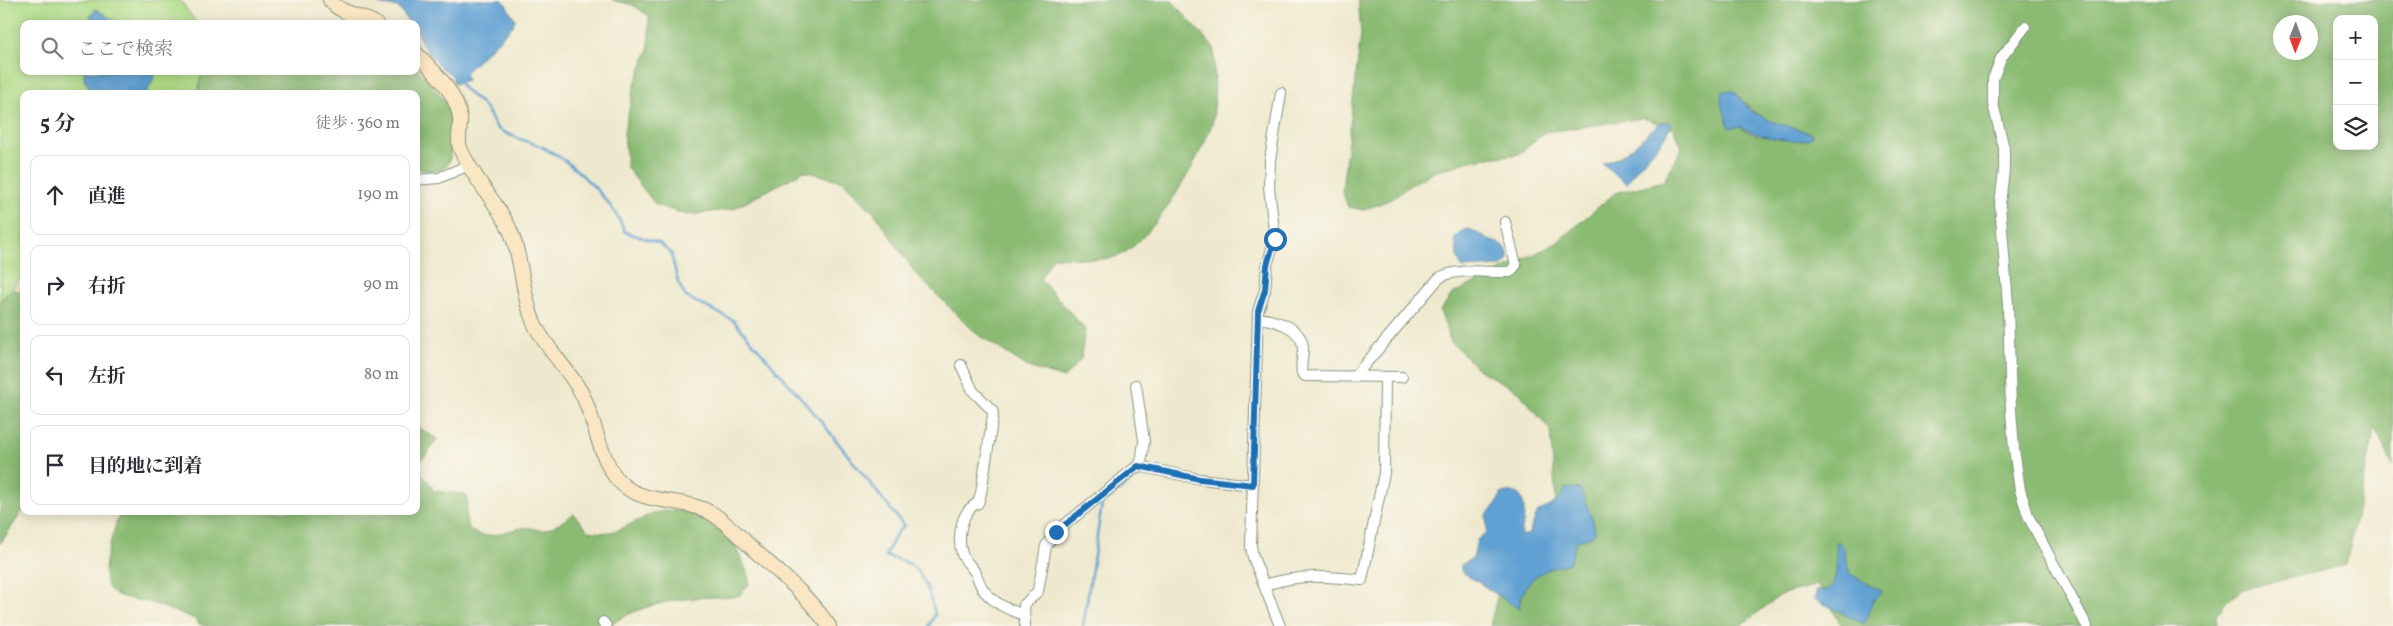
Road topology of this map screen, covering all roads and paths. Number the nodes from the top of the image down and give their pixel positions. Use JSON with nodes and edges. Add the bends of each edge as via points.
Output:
{"nodes":[{"id":1,"x":330,"y":0,"type":"edge"},
{"id":2,"x":370,"y":20,"type":"edge"},
{"id":3,"x":2025,"y":27,"type":"dead end"},
{"id":4,"x":420,"y":57,"type":"edge"},
{"id":5,"x":1281,"y":93,"type":"dead end"},
{"id":6,"x":469,"y":165,"type":"junction"},
{"id":7,"x":420,"y":180,"type":"edge"},
{"id":8,"x":1505,"y":222,"type":"dead end"},
{"id":9,"x":1258,"y":318,"type":"junction"},
{"id":10,"x":961,"y":365,"type":"dead end"},
{"id":11,"x":1355,"y":376,"type":"junction"},
{"id":12,"x":1386,"y":377,"type":"junction"},
{"id":13,"x":1402,"y":377,"type":"dead end"},
{"id":14,"x":1136,"y":385,"type":"dead end"},
{"id":15,"x":1138,"y":466,"type":"junction"},
{"id":16,"x":1253,"y":485,"type":"junction"},
{"id":17,"x":1264,"y":585,"type":"junction"},
{"id":18,"x":1024,"y":615,"type":"junction"},
{"id":19,"x":829,"y":626,"type":"edge"},
{"id":20,"x":1025,"y":626,"type":"edge"},
{"id":21,"x":1280,"y":626,"type":"edge"},
{"id":22,"x":2087,"y":626,"type":"edge"}],
"edges":[{"from":1,"to":2,"type":"main road","via":[[336,8]]},
{"from":3,"to":22,"type":"street","via":[[2001,58],[1993,79],[1992,104],[2004,148],[2000,204],[2014,449],[2020,490],[2029,518]]},
{"from":4,"to":6,"type":"main road","via":[[454,99],[460,117],[459,146]]},
{"from":5,"to":9,"type":"street","via":[[1270,160],[1269,187],[1275,239]]},
{"from":6,"to":7,"type":"street","via":[[439,178]]},
{"from":6,"to":19,"type":"main road","via":[[511,233],[534,322],[552,355],[576,383],[608,466],[623,487],[641,497],[689,503],[714,515],[811,600]]},
{"from":8,"to":11,"type":"street","via":[[1516,265],[1514,270],[1446,273]]},
{"from":9,"to":11,"type":"street","via":[[1280,321],[1299,338],[1304,349],[1301,368],[1305,376]]},
{"from":9,"to":16,"type":"street"},
{"from":10,"to":18,"type":"street","via":[[968,383],[993,415],[982,494],[963,519],[962,555],[988,596]]},
{"from":11,"to":12,"type":"street"},
{"from":12,"to":13,"type":"street"},
{"from":12,"to":17,"type":"street","via":[[1384,473],[1362,580],[1292,577]]},
{"from":14,"to":15,"type":"street","via":[[1144,441],[1143,457]]},
{"from":15,"to":16,"type":"street","via":[[1200,479]]},
{"from":15,"to":18,"type":"street","via":[[1056,532],[1046,546],[1038,591],[1024,605]]},
{"from":16,"to":17,"type":"street","via":[[1253,557]]},
{"from":17,"to":21,"type":"street"},
{"from":18,"to":20,"type":"street"}]}
